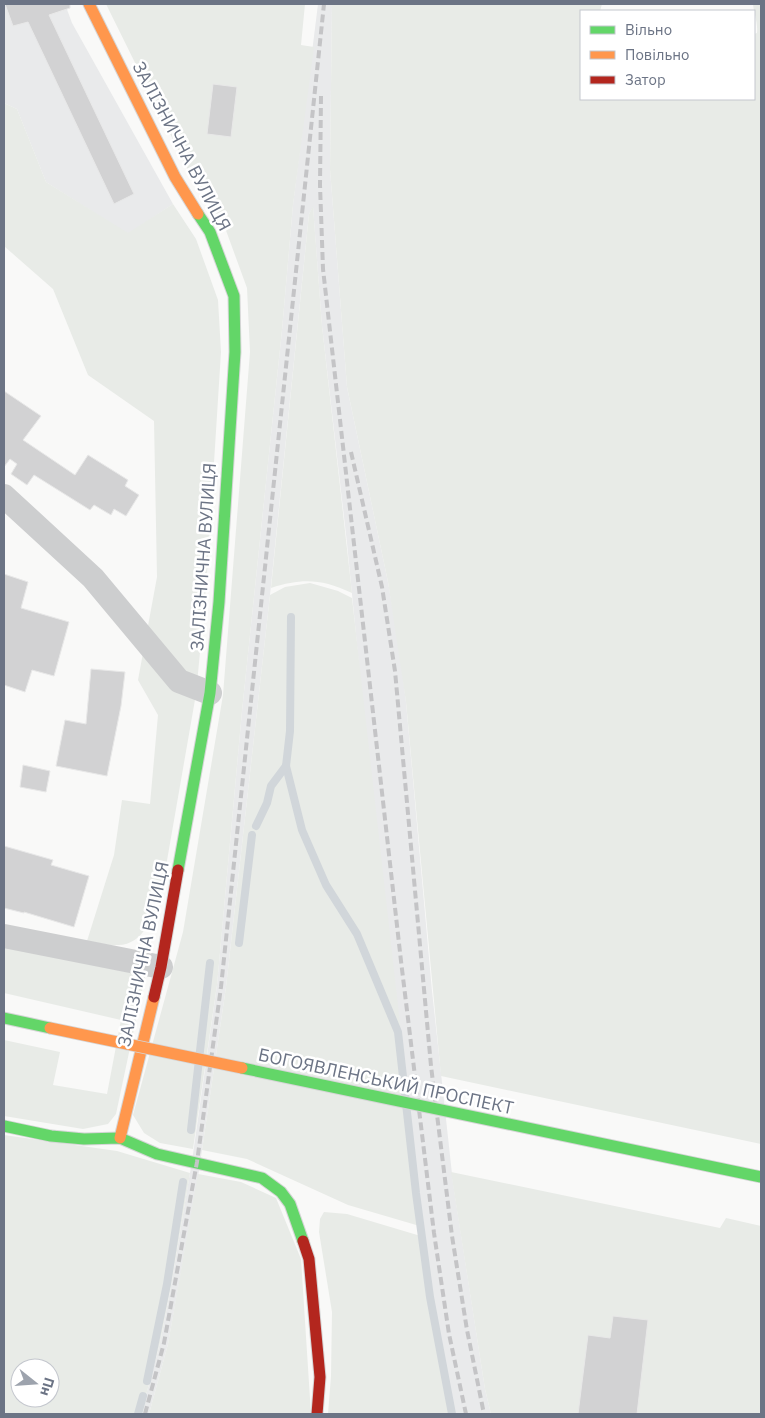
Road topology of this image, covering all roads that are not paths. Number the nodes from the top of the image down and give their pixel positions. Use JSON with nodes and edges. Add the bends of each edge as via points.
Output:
{"nodes":[{"id":1,"x":89,"y":4,"type":"edge"},
{"id":2,"x":4,"y":496,"type":"edge"},
{"id":3,"x":210,"y":693,"type":"junction"},
{"id":4,"x":4,"y":936,"type":"edge"},
{"id":5,"x":161,"y":966,"type":"junction"},
{"id":6,"x":4,"y":1018,"type":"edge"},
{"id":7,"x":4,"y":1126,"type":"edge"},
{"id":8,"x":120,"y":1138,"type":"junction"},
{"id":9,"x":761,"y":1177,"type":"edge"},
{"id":10,"x":317,"y":1414,"type":"edge"}],
"edges":[{"from":1,"to":3,"type":"street","name":"ЗАЛІЗНИЧНА ВУЛИЦЯ","via":[[176,177],[210,232],[234,296],[235,352]]},
{"from":2,"to":3,"type":"street","via":[[94,578],[179,681]]},
{"from":3,"to":5,"type":"street","name":"ЗАЛІЗНИЧНА ВУЛИЦЯ"},
{"from":4,"to":5,"type":"street"},
{"from":5,"to":8,"type":"street","name":"ЗАЛІЗНИЧНА ВУЛИЦЯ"},
{"from":6,"to":9,"type":"street","name":"БОГОЯВЛЕНСЬКИЙ ПРОСПЕКТ","bridge":true},
{"from":7,"to":8,"type":"street","via":[[60,1137]]},
{"from":8,"to":10,"type":"street","via":[[157,1154],[262,1178],[281,1192],[290,1204],[309,1260],[320,1377]]}]}
